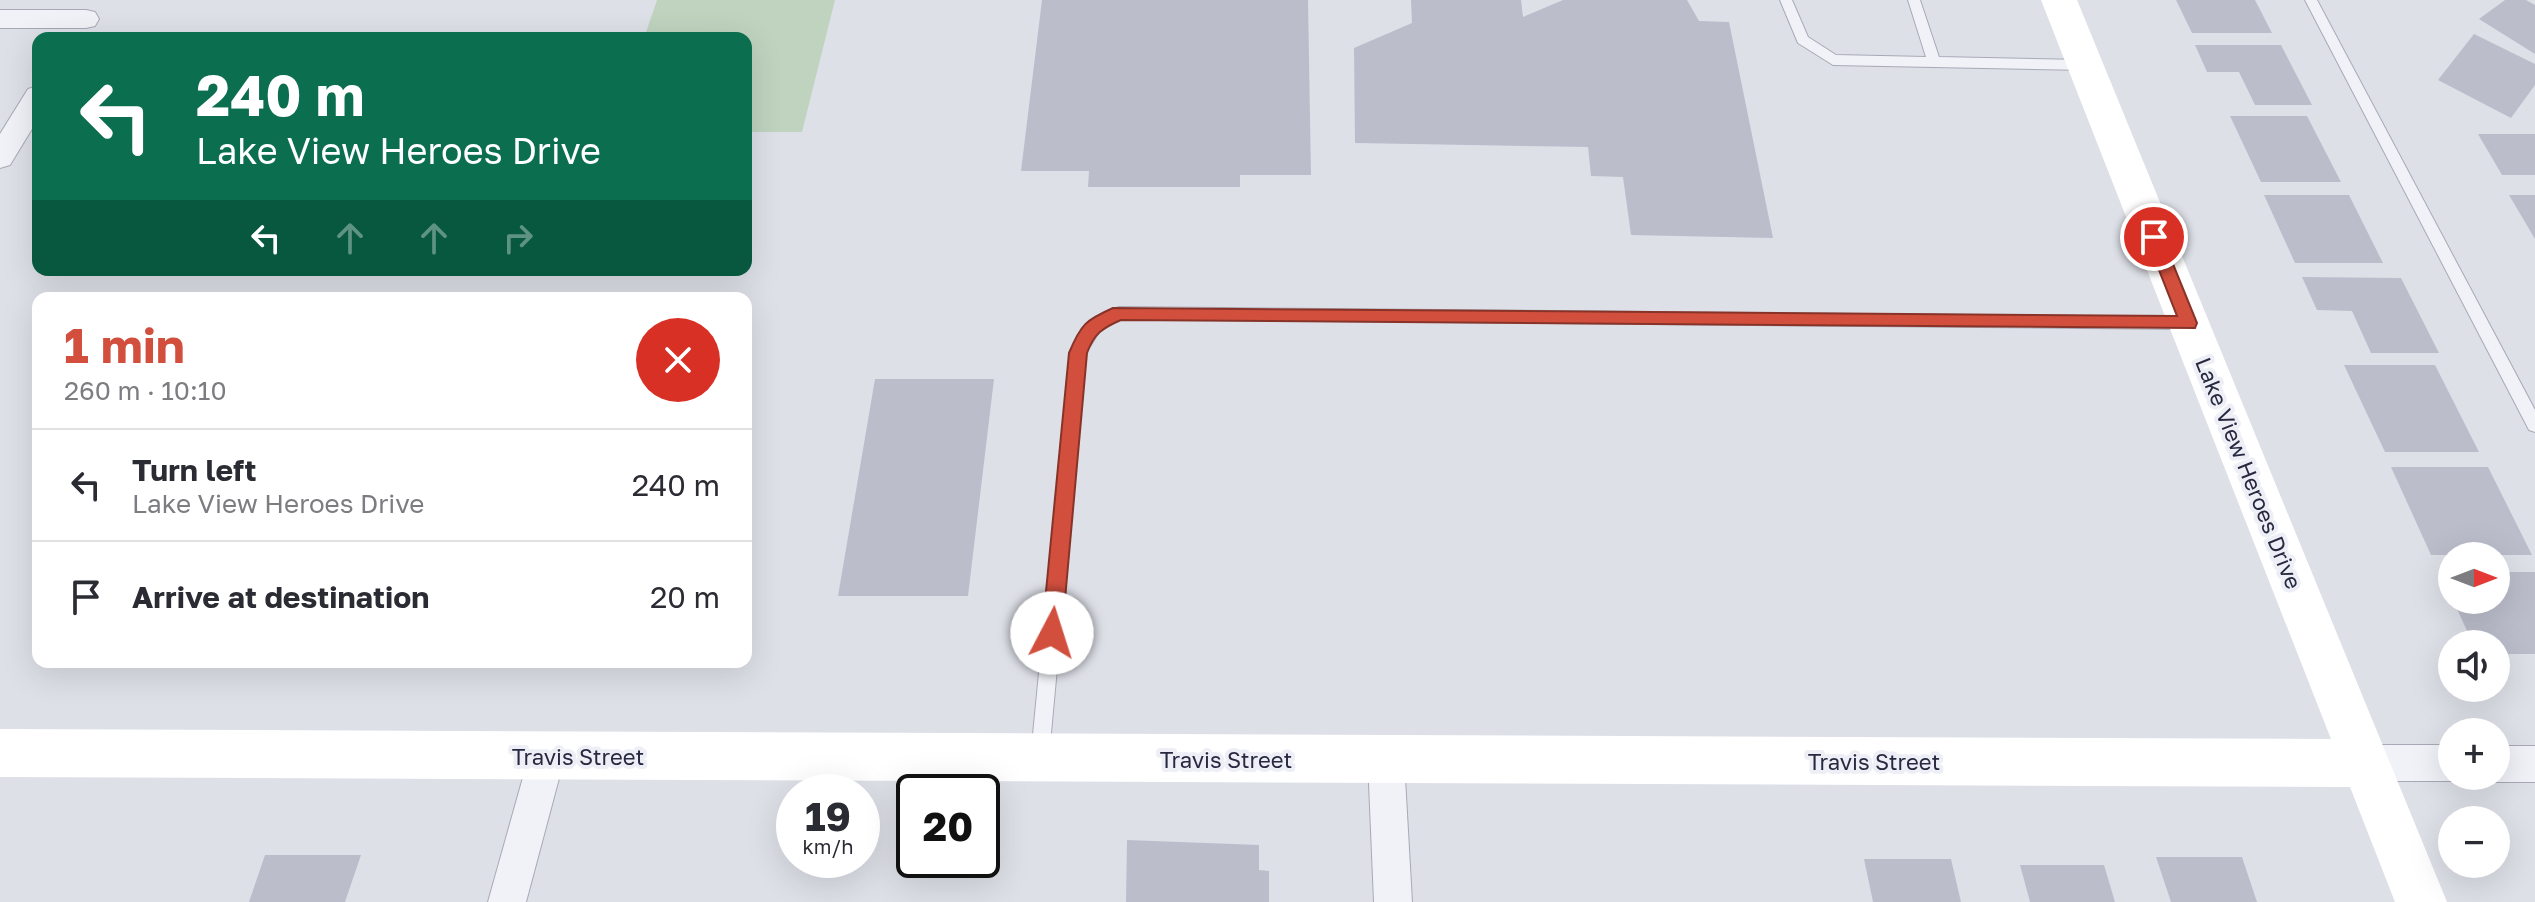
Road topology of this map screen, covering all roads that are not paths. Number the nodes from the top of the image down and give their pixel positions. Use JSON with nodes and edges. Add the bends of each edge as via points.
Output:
{"nodes":[{"id":1,"x":1786,"y":0,"type":"edge"},
{"id":2,"x":1914,"y":0,"type":"edge"},
{"id":3,"x":2059,"y":0,"type":"edge"},
{"id":4,"x":2311,"y":0,"type":"edge"},
{"id":5,"x":0,"y":19,"type":"edge"},
{"id":6,"x":80,"y":29,"type":"edge"},
{"id":7,"x":1934,"y":62,"type":"junction"},
{"id":8,"x":2085,"y":65,"type":"junction"},
{"id":9,"x":32,"y":106,"type":"edge"},
{"id":10,"x":0,"y":157,"type":"edge"},
{"id":11,"x":2189,"y":323,"type":"junction"},
{"id":12,"x":2535,"y":425,"type":"edge"},
{"id":13,"x":0,"y":753,"type":"edge"},
{"id":14,"x":547,"y":756,"type":"junction"},
{"id":15,"x":1040,"y":758,"type":"junction"},
{"id":16,"x":1386,"y":760,"type":"junction"},
{"id":17,"x":2366,"y":763,"type":"junction"},
{"id":18,"x":2438,"y":763,"type":"edge"},
{"id":19,"x":2510,"y":764,"type":"edge"},
{"id":20,"x":2535,"y":764,"type":"edge"},
{"id":21,"x":507,"y":902,"type":"edge"},
{"id":22,"x":1393,"y":902,"type":"edge"},
{"id":23,"x":2421,"y":902,"type":"edge"}],
"edges":[{"from":1,"to":7,"type":"lane","via":[[1803,40],[1833,60]]},
{"from":2,"to":7,"type":"lane"},
{"from":3,"to":8,"type":"street","name":"Lake View Heroes Drive"},
{"from":4,"to":12,"type":"lane"},
{"from":5,"to":6,"type":"street"},
{"from":7,"to":8,"type":"lane"},
{"from":8,"to":11,"type":"street","name":"Lake View Heroes Drive"},
{"from":9,"to":10,"type":"street"},
{"from":11,"to":15,"type":"lane","via":[[1119,313],[1086,332],[1078,353]]},
{"from":11,"to":17,"type":"street","name":"Lake View Heroes Drive"},
{"from":13,"to":14,"type":"street","name":"Travis Street"},
{"from":14,"to":15,"type":"street","name":"Travis Street"},
{"from":14,"to":21,"type":"street"},
{"from":15,"to":16,"type":"street","name":"Travis Street"},
{"from":16,"to":17,"type":"street","name":"Travis Street"},
{"from":16,"to":22,"type":"street"},
{"from":17,"to":18,"type":"street","name":"Travis Street"},
{"from":17,"to":23,"type":"street","name":"Lake View Heroes Drive"},
{"from":19,"to":20,"type":"street"}]}
